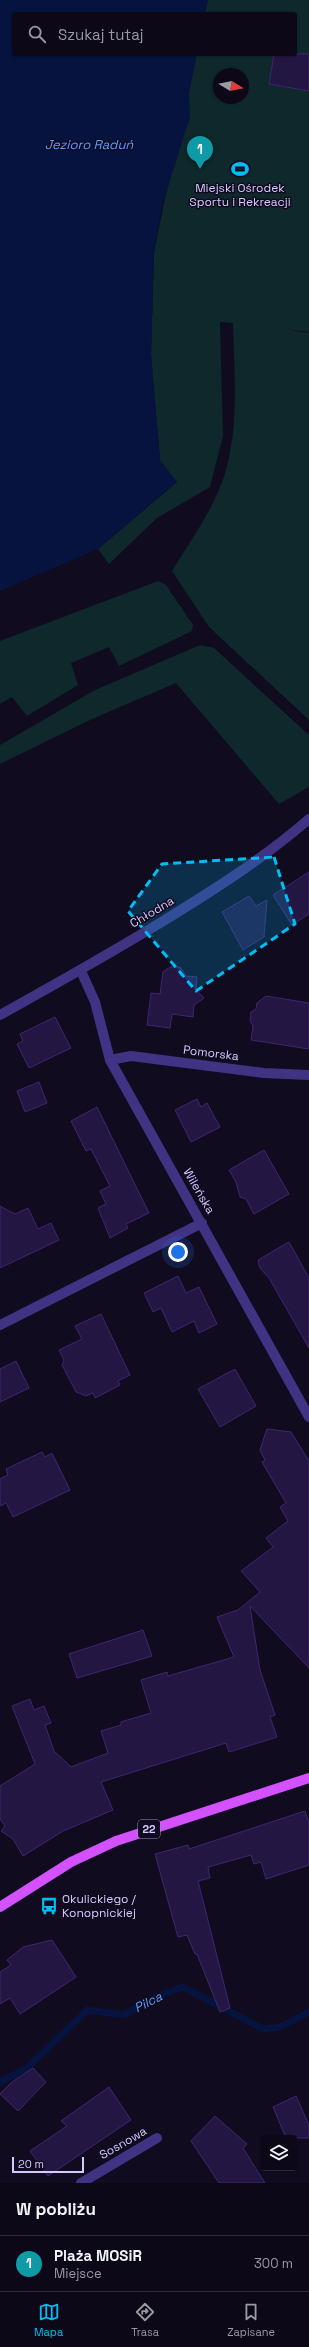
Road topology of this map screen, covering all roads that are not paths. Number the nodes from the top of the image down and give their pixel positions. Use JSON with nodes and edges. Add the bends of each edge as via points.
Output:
{"nodes":[{"id":1,"x":309,"y":819,"type":"edge"},
{"id":2,"x":81,"y":971,"type":"junction"},
{"id":3,"x":0,"y":1015,"type":"edge"},
{"id":4,"x":110,"y":1060,"type":"junction"},
{"id":5,"x":309,"y":1075,"type":"edge"},
{"id":6,"x":202,"y":1223,"type":"junction"},
{"id":7,"x":0,"y":1325,"type":"edge"},
{"id":8,"x":309,"y":1417,"type":"edge"},
{"id":9,"x":309,"y":1778,"type":"edge"},
{"id":10,"x":0,"y":1907,"type":"edge"},
{"id":11,"x":158,"y":2138,"type":"dead end"},
{"id":12,"x":81,"y":2183,"type":"edge"}],
"edges":[{"from":1,"to":2,"type":"street","name":"Chłodna","via":[[281,843],[209,893]]},
{"from":2,"to":3,"type":"street","name":"Chłodna"},
{"from":2,"to":4,"type":"street","name":"Wileńska","via":[[95,1002]]},
{"from":4,"to":5,"type":"street","name":"Pomorska","via":[[131,1056],[264,1073]]},
{"from":4,"to":6,"type":"street","name":"Wileńska"},
{"from":6,"to":7,"type":"street"},
{"from":6,"to":8,"type":"street","name":"Wileńska"},
{"from":9,"to":10,"type":"main road","number":"22","via":[[116,1841],[71,1862]]},
{"from":11,"to":12,"type":"street","name":"Sosnowa"}]}
